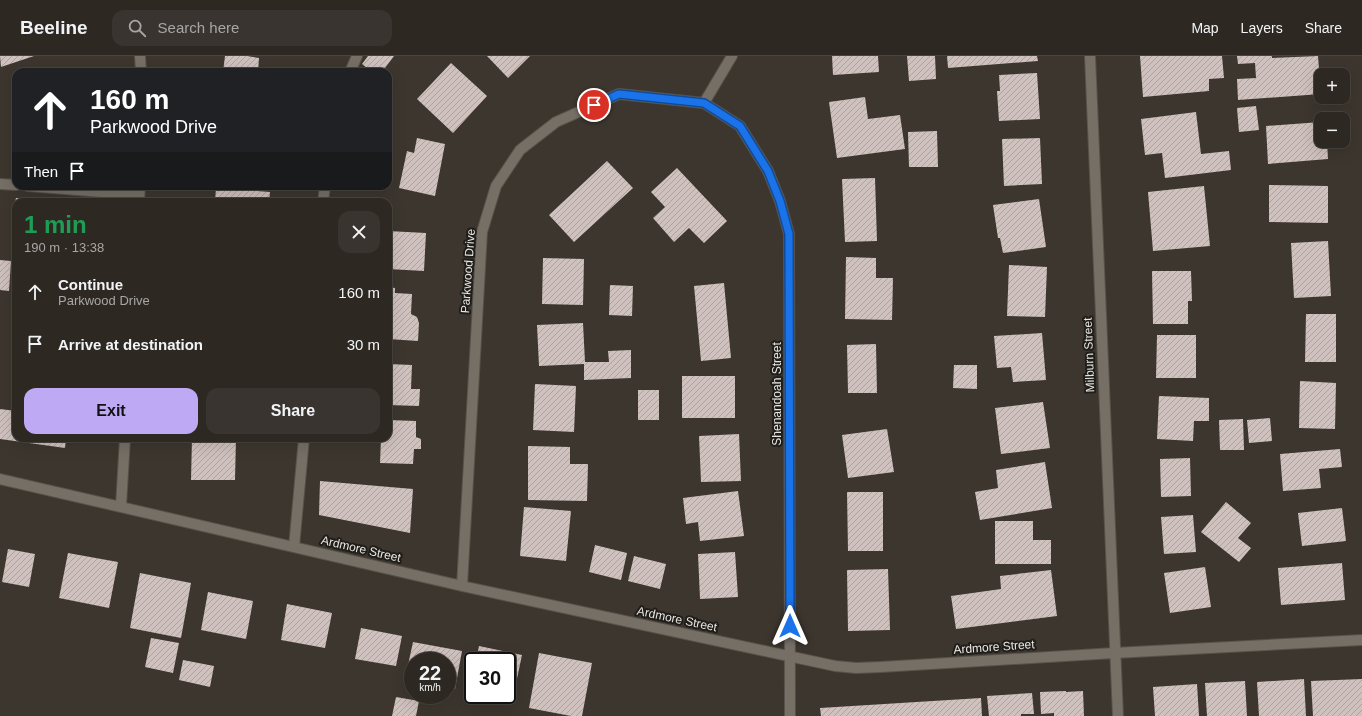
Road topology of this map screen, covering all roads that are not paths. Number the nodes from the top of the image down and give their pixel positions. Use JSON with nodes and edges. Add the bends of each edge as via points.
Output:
{"nodes":[{"id":1,"x":140,"y":56,"type":"edge"},
{"id":2,"x":357,"y":56,"type":"edge"},
{"id":3,"x":732,"y":56,"type":"edge"},
{"id":4,"x":1090,"y":56,"type":"edge"},
{"id":5,"x":141,"y":68,"type":"edge"},
{"id":6,"x":352,"y":68,"type":"edge"},
{"id":7,"x":704,"y":103,"type":"junction"},
{"id":8,"x":0,"y":184,"type":"edge"},
{"id":9,"x":12,"y":185,"type":"edge"},
{"id":10,"x":84,"y":190,"type":"edge"},
{"id":11,"x":139,"y":194,"type":"edge"},
{"id":12,"x":125,"y":442,"type":"edge"},
{"id":13,"x":304,"y":442,"type":"edge"},
{"id":14,"x":0,"y":479,"type":"edge"},
{"id":15,"x":121,"y":506,"type":"junction"},
{"id":16,"x":294,"y":547,"type":"junction"},
{"id":17,"x":462,"y":586,"type":"junction"},
{"id":18,"x":1362,"y":640,"type":"edge"},
{"id":19,"x":1114,"y":653,"type":"junction"},
{"id":20,"x":790,"y":657,"type":"junction"},
{"id":21,"x":790,"y":716,"type":"edge"},
{"id":22,"x":1118,"y":716,"type":"edge"}],
"edges":[{"from":1,"to":5,"type":"street"},
{"from":2,"to":6,"type":"street"},
{"from":3,"to":7,"type":"street"},
{"from":4,"to":19,"type":"street","name":"Milburn Street"},
{"from":7,"to":17,"type":"street","name":"Parkwood Drive","via":[[619,94],[556,122],[520,150],[496,186],[482,232]]},
{"from":7,"to":20,"type":"street","name":"Shenandoah Street","via":[[740,126],[768,171],[789,234]]},
{"from":8,"to":9,"type":"street"},
{"from":10,"to":11,"type":"street"},
{"from":12,"to":15,"type":"street"},
{"from":13,"to":16,"type":"street"},
{"from":14,"to":15,"type":"street","name":"Ardmore Street"},
{"from":15,"to":16,"type":"street","name":"Ardmore Street"},
{"from":16,"to":17,"type":"street","name":"Ardmore Street"},
{"from":17,"to":20,"type":"street","name":"Ardmore Street"},
{"from":18,"to":19,"type":"street","name":"Ardmore Street"},
{"from":19,"to":20,"type":"street","name":"Ardmore Street","via":[[874,668],[835,666]]},
{"from":19,"to":22,"type":"street","name":"Milburn Street"},
{"from":20,"to":21,"type":"street","name":"Shenandoah Street"}]}
